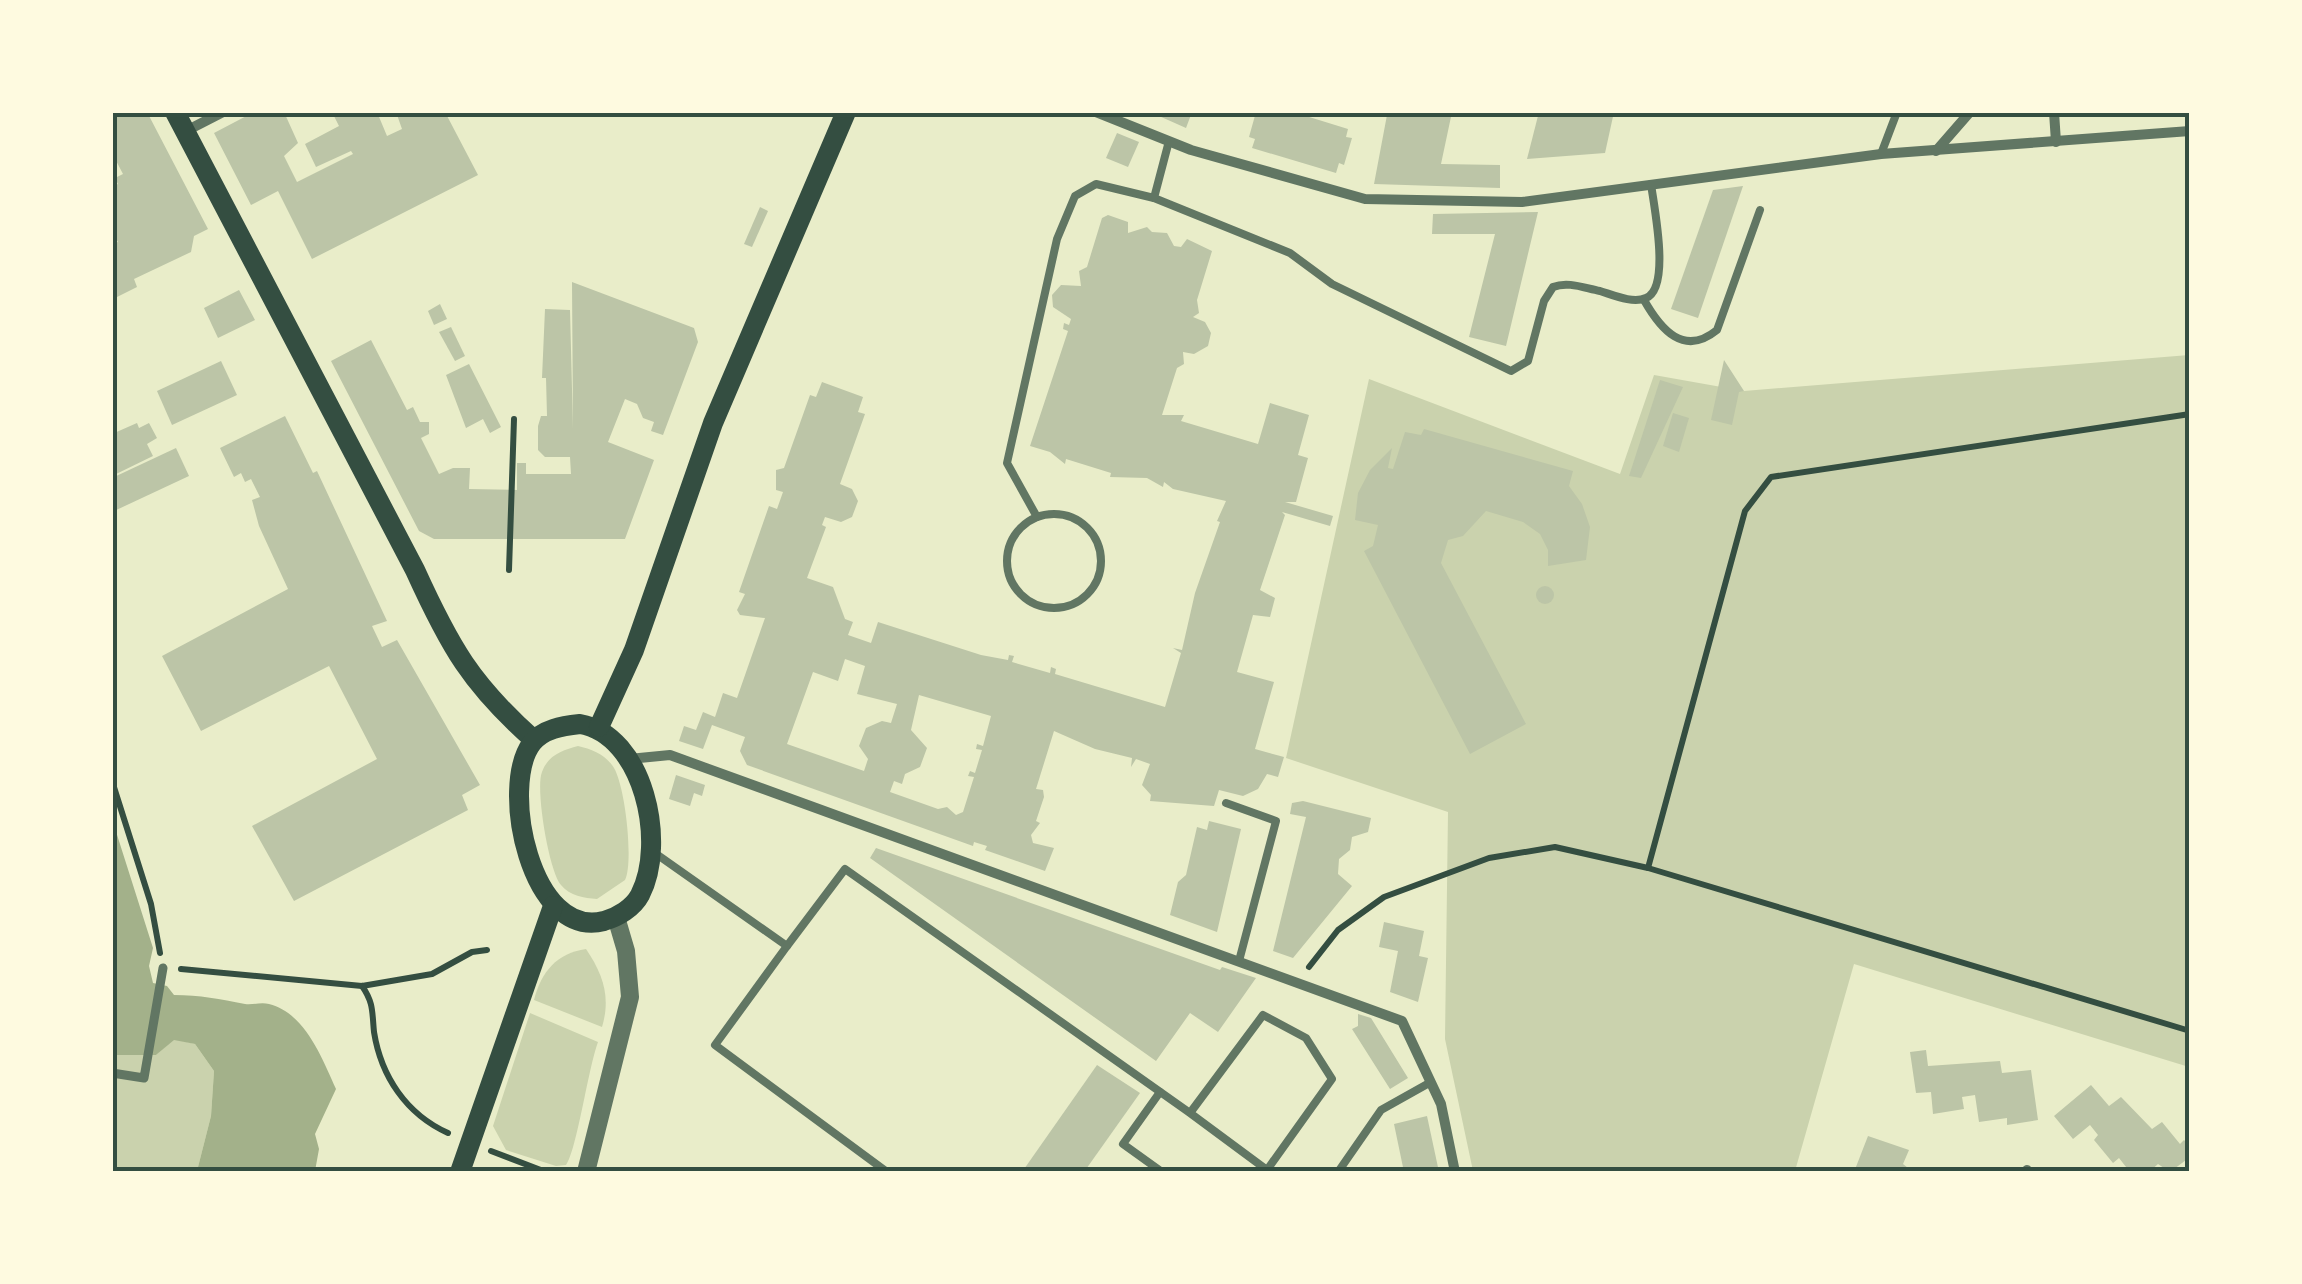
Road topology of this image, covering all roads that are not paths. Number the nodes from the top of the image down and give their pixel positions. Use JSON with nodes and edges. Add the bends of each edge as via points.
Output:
{"nodes":[{"id":1,"x":222,"y":112,"type":"edge"},
{"id":2,"x":846,"y":112,"type":"edge"},
{"id":3,"x":1096,"y":112,"type":"edge"},
{"id":4,"x":1897,"y":112,"type":"edge"},
{"id":5,"x":1970,"y":112,"type":"edge"},
{"id":6,"x":2054,"y":112,"type":"edge"},
{"id":7,"x":180,"y":122,"type":"edge"},
{"id":8,"x":2190,"y":131,"type":"edge"},
{"id":9,"x":1169,"y":141,"type":"junction"},
{"id":10,"x":2056,"y":142,"type":"junction"},
{"id":11,"x":1935,"y":152,"type":"junction"},
{"id":12,"x":1881,"y":154,"type":"junction"},
{"id":13,"x":1651,"y":184,"type":"junction"},
{"id":14,"x":1154,"y":198,"type":"junction"},
{"id":15,"x":1760,"y":210,"type":"dead end"},
{"id":16,"x":1644,"y":300,"type":"junction"},
{"id":17,"x":1036,"y":517,"type":"junction"},
{"id":18,"x":599,"y":728,"type":"junction"},
{"id":19,"x":534,"y":740,"type":"junction"},
{"id":20,"x":629,"y":759,"type":"junction"},
{"id":21,"x":1226,"y":803,"type":"dead end"},
{"id":22,"x":652,"y":850,"type":"junction"},
{"id":23,"x":553,"y":906,"type":"junction"},
{"id":24,"x":616,"y":918,"type":"junction"},
{"id":25,"x":787,"y":946,"type":"junction"},
{"id":26,"x":1239,"y":961,"type":"junction"},
{"id":27,"x":163,"y":968,"type":"road end"},
{"id":28,"x":112,"y":1073,"type":"edge"},
{"id":29,"x":1431,"y":1082,"type":"junction"},
{"id":30,"x":1160,"y":1092,"type":"junction"},
{"id":31,"x":1190,"y":1113,"type":"junction"},
{"id":32,"x":465,"y":1170,"type":"edge"},
{"id":33,"x":586,"y":1172,"type":"edge"},
{"id":34,"x":888,"y":1172,"type":"edge"},
{"id":35,"x":1162,"y":1172,"type":"edge"},
{"id":36,"x":1338,"y":1172,"type":"edge"},
{"id":37,"x":1455,"y":1172,"type":"edge"}],
"edges":[{"from":1,"to":7,"type":"street"},
{"from":2,"to":18,"type":"main road","via":[[713,423],[634,650]]},
{"from":3,"to":9,"type":"street"},
{"from":4,"to":12,"type":"lane"},
{"from":5,"to":11,"type":"street"},
{"from":6,"to":10,"type":"street"},
{"from":7,"to":19,"type":"main road","via":[[450,647],[485,696]]},
{"from":8,"to":10,"type":"street"},
{"from":9,"to":13,"type":"street","via":[[1365,199],[1522,202]]},
{"from":9,"to":14,"type":"lane"},
{"from":10,"to":11,"type":"street"},
{"from":11,"to":12,"type":"street"},
{"from":12,"to":13,"type":"street"},
{"from":13,"to":16,"type":"lane","via":[[1661,277]]},
{"from":14,"to":16,"type":"lane","via":[[1290,253],[1332,284],[1511,371],[1528,361],[1553,287],[1570,284]]},
{"from":14,"to":17,"type":"lane","via":[[1096,184],[1076,196],[1056,239],[1007,463]]},
{"from":15,"to":16,"type":"lane","via":[[1717,330],[1704,341],[1671,335]]},
{"from":17,"to":17,"type":"lane","via":[[1012,538],[1007,569],[1022,597],[1067,607],[1092,590],[1100,547],[1068,515]]},
{"from":18,"to":19,"type":"main road","via":[[562,726]]},
{"from":18,"to":20,"type":"main road"},
{"from":19,"to":23,"type":"main road","via":[[522,769],[525,836],[539,888]]},
{"from":20,"to":22,"type":"main road"},
{"from":20,"to":26,"type":"street","via":[[670,756]]},
{"from":21,"to":26,"type":"lane","via":[[1276,821]]},
{"from":22,"to":24,"type":"main road","via":[[649,878],[636,902]]},
{"from":22,"to":25,"type":"lane"},
{"from":23,"to":24,"type":"main road","via":[[588,925]]},
{"from":23,"to":32,"type":"main road"},
{"from":24,"to":33,"type":"street","via":[[630,997]]},
{"from":25,"to":30,"type":"lane","via":[[845,869]]},
{"from":25,"to":34,"type":"lane","via":[[715,1045]]},
{"from":26,"to":29,"type":"street","via":[[1402,1020]]},
{"from":27,"to":28,"type":"street","via":[[144,1078]]},
{"from":29,"to":36,"type":"lane","via":[[1381,1110]]},
{"from":29,"to":37,"type":"street"},
{"from":30,"to":31,"type":"lane"},
{"from":30,"to":35,"type":"lane","via":[[1123,1144]]},
{"from":31,"to":31,"type":"lane","via":[[1262,1015],[1306,1038],[1332,1078],[1266,1170]]}]}
